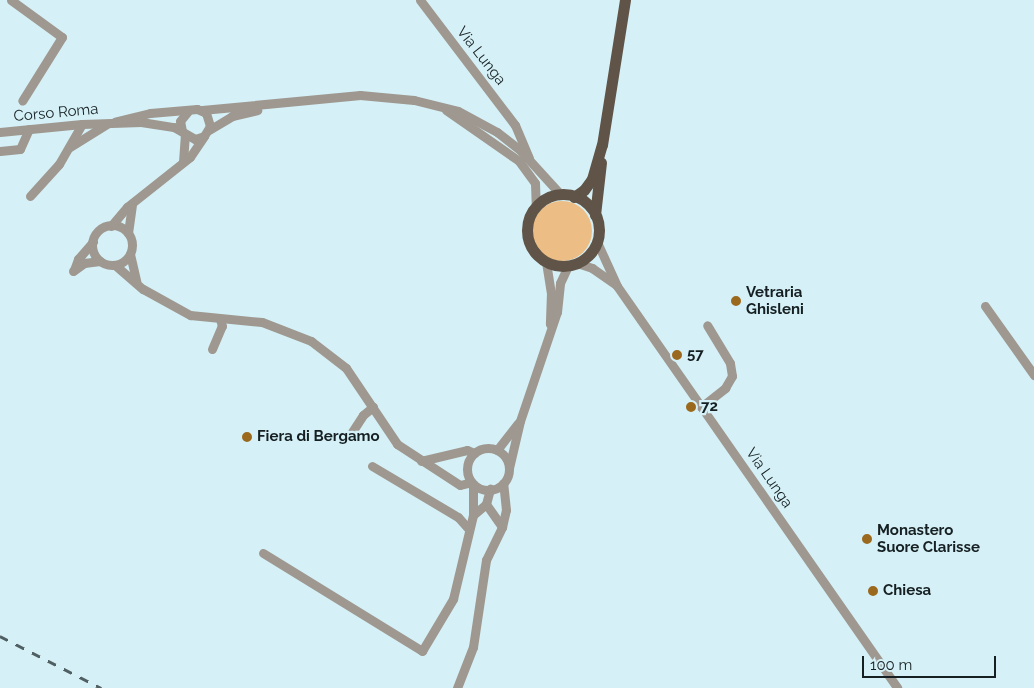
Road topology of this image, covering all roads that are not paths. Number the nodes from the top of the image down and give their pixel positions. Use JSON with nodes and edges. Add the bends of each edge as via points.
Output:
{"nodes":[{"id":1,"x":11,"y":0,"type":"edge"},
{"id":2,"x":420,"y":0,"type":"edge"},
{"id":3,"x":625,"y":0,"type":"edge"},
{"id":4,"x":22,"y":101,"type":"dead end"},
{"id":5,"x":286,"y":104,"type":"junction"},
{"id":6,"x":442,"y":107,"type":"junction"},
{"id":7,"x":189,"y":110,"type":"junction"},
{"id":8,"x":202,"y":110,"type":"junction"},
{"id":9,"x":113,"y":122,"type":"junction"},
{"id":10,"x":82,"y":124,"type":"junction"},
{"id":11,"x":56,"y":126,"type":"junction"},
{"id":12,"x":29,"y":129,"type":"junction"},
{"id":13,"x":517,"y":130,"type":"junction"},
{"id":14,"x":0,"y":132,"type":"edge"},
{"id":15,"x":206,"y":133,"type":"junction"},
{"id":16,"x":184,"y":134,"type":"junction"},
{"id":17,"x":513,"y":143,"type":"junction"},
{"id":18,"x":602,"y":145,"type":"junction"},
{"id":19,"x":70,"y":147,"type":"junction"},
{"id":20,"x":0,"y":151,"type":"edge"},
{"id":21,"x":529,"y":159,"type":"junction"},
{"id":22,"x":183,"y":162,"type":"junction"},
{"id":23,"x":561,"y":195,"type":"junction"},
{"id":24,"x":30,"y":196,"type":"dead end"},
{"id":25,"x":574,"y":196,"type":"junction"},
{"id":26,"x":133,"y":203,"type":"junction"},
{"id":27,"x":536,"y":206,"type":"junction"},
{"id":28,"x":595,"y":215,"type":"junction"},
{"id":29,"x":112,"y":226,"type":"junction"},
{"id":30,"x":128,"y":233,"type":"junction"},
{"id":31,"x":92,"y":242,"type":"junction"},
{"id":32,"x":597,"y":242,"type":"junction"},
{"id":33,"x":130,"y":254,"type":"junction"},
{"id":34,"x":100,"y":261,"type":"junction"},
{"id":35,"x":546,"y":262,"type":"junction"},
{"id":36,"x":573,"y":264,"type":"junction"},
{"id":37,"x":115,"y":265,"type":"junction"},
{"id":38,"x":137,"y":284,"type":"junction"},
{"id":39,"x":616,"y":286,"type":"junction"},
{"id":40,"x":985,"y":306,"type":"dead end"},
{"id":41,"x":220,"y":319,"type":"junction"},
{"id":42,"x":707,"y":325,"type":"dead end"},
{"id":43,"x":548,"y":341,"type":"junction"},
{"id":44,"x":212,"y":349,"type":"dead end"},
{"id":45,"x":1034,"y":375,"type":"edge"},
{"id":46,"x":373,"y":407,"type":"junction"},
{"id":47,"x":701,"y":407,"type":"junction"},
{"id":48,"x":520,"y":421,"type":"junction"},
{"id":49,"x":352,"y":432,"type":"dead end"},
{"id":50,"x":497,"y":450,"type":"junction"},
{"id":51,"x":474,"y":453,"type":"junction"},
{"id":52,"x":421,"y":461,"type":"junction"},
{"id":53,"x":372,"y":466,"type":"dead end"},
{"id":54,"x":509,"y":468,"type":"junction"},
{"id":55,"x":473,"y":483,"type":"junction"},
{"id":56,"x":503,"y":483,"type":"junction"},
{"id":57,"x":490,"y":489,"type":"junction"},
{"id":58,"x":486,"y":504,"type":"junction"},
{"id":59,"x":473,"y":515,"type":"junction"},
{"id":60,"x":502,"y":527,"type":"junction"},
{"id":61,"x":468,"y":528,"type":"junction"},
{"id":62,"x":264,"y":553,"type":"dead end"},
{"id":63,"x":457,"y":688,"type":"edge"},
{"id":64,"x":898,"y":688,"type":"edge"}],
"edges":[{"from":1,"to":4,"type":"street","via":[[62,37]]},
{"from":2,"to":13,"type":"street","name":"Via Lunga"},
{"from":3,"to":18,"type":"main road"},
{"from":5,"to":6,"type":"street","name":"Via Lunga","via":[[376,95],[401,97]]},
{"from":5,"to":8,"type":"street","name":"Via Lunga"},
{"from":5,"to":15,"type":"street","name":"Via Lunga","via":[[232,116]]},
{"from":6,"to":17,"type":"street","name":"Via Lunga","via":[[471,116]]},
{"from":6,"to":27,"type":"street","name":"Via Lunga","via":[[520,161],[535,183]]},
{"from":7,"to":8,"type":"street","name":"Corso Roma"},
{"from":7,"to":9,"type":"street","name":"Corso Roma","via":[[150,113]]},
{"from":7,"to":16,"type":"street","via":[[180,121]]},
{"from":8,"to":15,"type":"street","via":[[209,117]]},
{"from":9,"to":10,"type":"street","name":"Corso Roma"},
{"from":9,"to":16,"type":"street","name":"Corso Roma","via":[[160,124]]},
{"from":9,"to":19,"type":"street"},
{"from":10,"to":11,"type":"street","name":"Corso Roma"},
{"from":10,"to":19,"type":"street"},
{"from":11,"to":12,"type":"street","name":"Corso Roma"},
{"from":11,"to":19,"type":"street","via":[[67,134]]},
{"from":12,"to":14,"type":"street","name":"Corso Roma"},
{"from":12,"to":20,"type":"street","via":[[20,149]]},
{"from":13,"to":17,"type":"street"},
{"from":13,"to":21,"type":"street","name":"Via Lunga"},
{"from":15,"to":16,"type":"street","name":"Corso Roma","via":[[194,139]]},
{"from":15,"to":22,"type":"street"},
{"from":16,"to":22,"type":"street"},
{"from":17,"to":21,"type":"street","name":"Via Lunga"},
{"from":18,"to":25,"type":"main road","via":[[592,178],[584,190]]},
{"from":18,"to":28,"type":"main road","name":"Via Lunga"},
{"from":19,"to":24,"type":"street"},
{"from":21,"to":23,"type":"street","name":"Via Lunga"},
{"from":22,"to":26,"type":"street"},
{"from":23,"to":25,"type":"main road"},
{"from":23,"to":27,"type":"main road"},
{"from":25,"to":28,"type":"main road","via":[[588,205]]},
{"from":26,"to":29,"type":"street"},
{"from":26,"to":30,"type":"street","via":[[129,211]]},
{"from":27,"to":35,"type":"main road","name":"Via Lunga","via":[[529,219],[528,237],[536,254]]},
{"from":28,"to":32,"type":"main road","name":"Via Lunga"},
{"from":29,"to":30,"type":"street"},
{"from":29,"to":31,"type":"street","via":[[101,229]]},
{"from":30,"to":33,"type":"street"},
{"from":31,"to":34,"type":"street"},
{"from":31,"to":34,"type":"street","via":[[78,259],[73,272],[90,261]]},
{"from":32,"to":36,"type":"main road","via":[[590,254]]},
{"from":32,"to":39,"type":"street","name":"Via Lunga"},
{"from":33,"to":37,"type":"street"},
{"from":33,"to":38,"type":"street"},
{"from":34,"to":37,"type":"street"},
{"from":35,"to":36,"type":"main road","name":"Via Lunga"},
{"from":35,"to":43,"type":"street","via":[[552,303]]},
{"from":36,"to":39,"type":"street","name":"Via Lunga","via":[[592,268]]},
{"from":36,"to":43,"type":"street","via":[[560,283],[557,312]]},
{"from":37,"to":38,"type":"street"},
{"from":38,"to":41,"type":"street","via":[[190,315]]},
{"from":39,"to":47,"type":"street","name":"Via Lunga"},
{"from":40,"to":45,"type":"street"},
{"from":41,"to":44,"type":"street","via":[[222,326]]},
{"from":41,"to":46,"type":"street","via":[[280,327],[311,341],[346,368]]},
{"from":42,"to":47,"type":"street","via":[[730,363],[732,376],[725,388]]},
{"from":43,"to":48,"type":"street"},
{"from":46,"to":49,"type":"street","via":[[362,415]]},
{"from":46,"to":52,"type":"street","via":[[393,440]]},
{"from":47,"to":64,"type":"street","name":"Via Lunga"},
{"from":48,"to":50,"type":"street"},
{"from":48,"to":54,"type":"street"},
{"from":50,"to":51,"type":"street","via":[[483,448]]},
{"from":50,"to":54,"type":"street","via":[[506,457]]},
{"from":51,"to":52,"type":"street","via":[[467,450]]},
{"from":51,"to":55,"type":"street","via":[[467,470]]},
{"from":52,"to":55,"type":"street","via":[[460,485]]},
{"from":53,"to":61,"type":"street","via":[[458,517]]},
{"from":54,"to":56,"type":"street"},
{"from":55,"to":57,"type":"street"},
{"from":55,"to":59,"type":"street"},
{"from":56,"to":57,"type":"street"},
{"from":56,"to":60,"type":"street","via":[[506,504]]},
{"from":57,"to":58,"type":"street"},
{"from":58,"to":59,"type":"street"},
{"from":58,"to":60,"type":"street"},
{"from":59,"to":61,"type":"street"},
{"from":60,"to":63,"type":"street","via":[[486,560],[473,647]]},
{"from":61,"to":62,"type":"street","via":[[453,598],[422,650]]}]}
